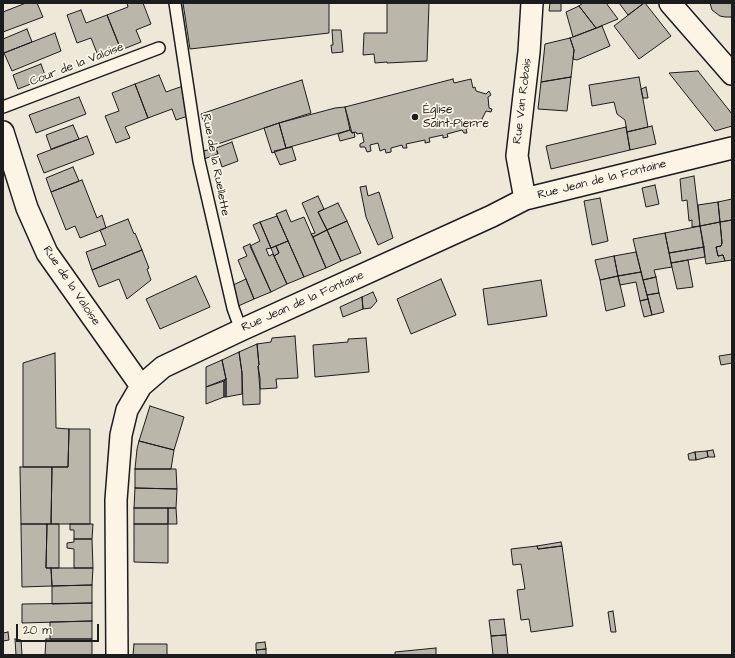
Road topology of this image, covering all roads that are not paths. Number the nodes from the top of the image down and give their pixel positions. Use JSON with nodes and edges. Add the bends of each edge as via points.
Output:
{"nodes":[{"id":1,"x":175,"y":3,"type":"edge"},
{"id":2,"x":532,"y":3,"type":"edge"},
{"id":3,"x":670,"y":3,"type":"edge"},
{"id":4,"x":159,"y":48,"type":"dead end"},
{"id":5,"x":732,"y":74,"type":"edge"},
{"id":6,"x":3,"y":107,"type":"edge"},
{"id":7,"x":3,"y":132,"type":"edge"},
{"id":8,"x":732,"y":148,"type":"edge"},
{"id":9,"x":525,"y":199,"type":"junction"},
{"id":10,"x":241,"y":330,"type":"junction"},
{"id":11,"x":141,"y":386,"type":"junction"},
{"id":12,"x":117,"y":655,"type":"edge"}],
"edges":[{"from":1,"to":10,"type":"lane","name":"Rue de la Ruellette","via":[[199,161],[233,308]]},
{"from":2,"to":9,"type":"street","name":"Rue Van Robais","via":[[517,156]]},
{"from":3,"to":5,"type":"street"},
{"from":4,"to":6,"type":"lane","name":"Cour de la Valoise"},
{"from":7,"to":11,"type":"street","name":"Rue de la Valoise","via":[[27,208],[47,254]]},
{"from":8,"to":9,"type":"street","name":"Rue Jean de la Fontaine"},
{"from":9,"to":10,"type":"street","name":"Rue Jean de la Fontaine"},
{"from":10,"to":11,"type":"street","name":"Rue Jean de la Fontaine","via":[[163,367]]},
{"from":11,"to":12,"type":"street","name":"Rue Jean de la Fontaine","via":[[127,410],[120,442],[116,500]]}]}
